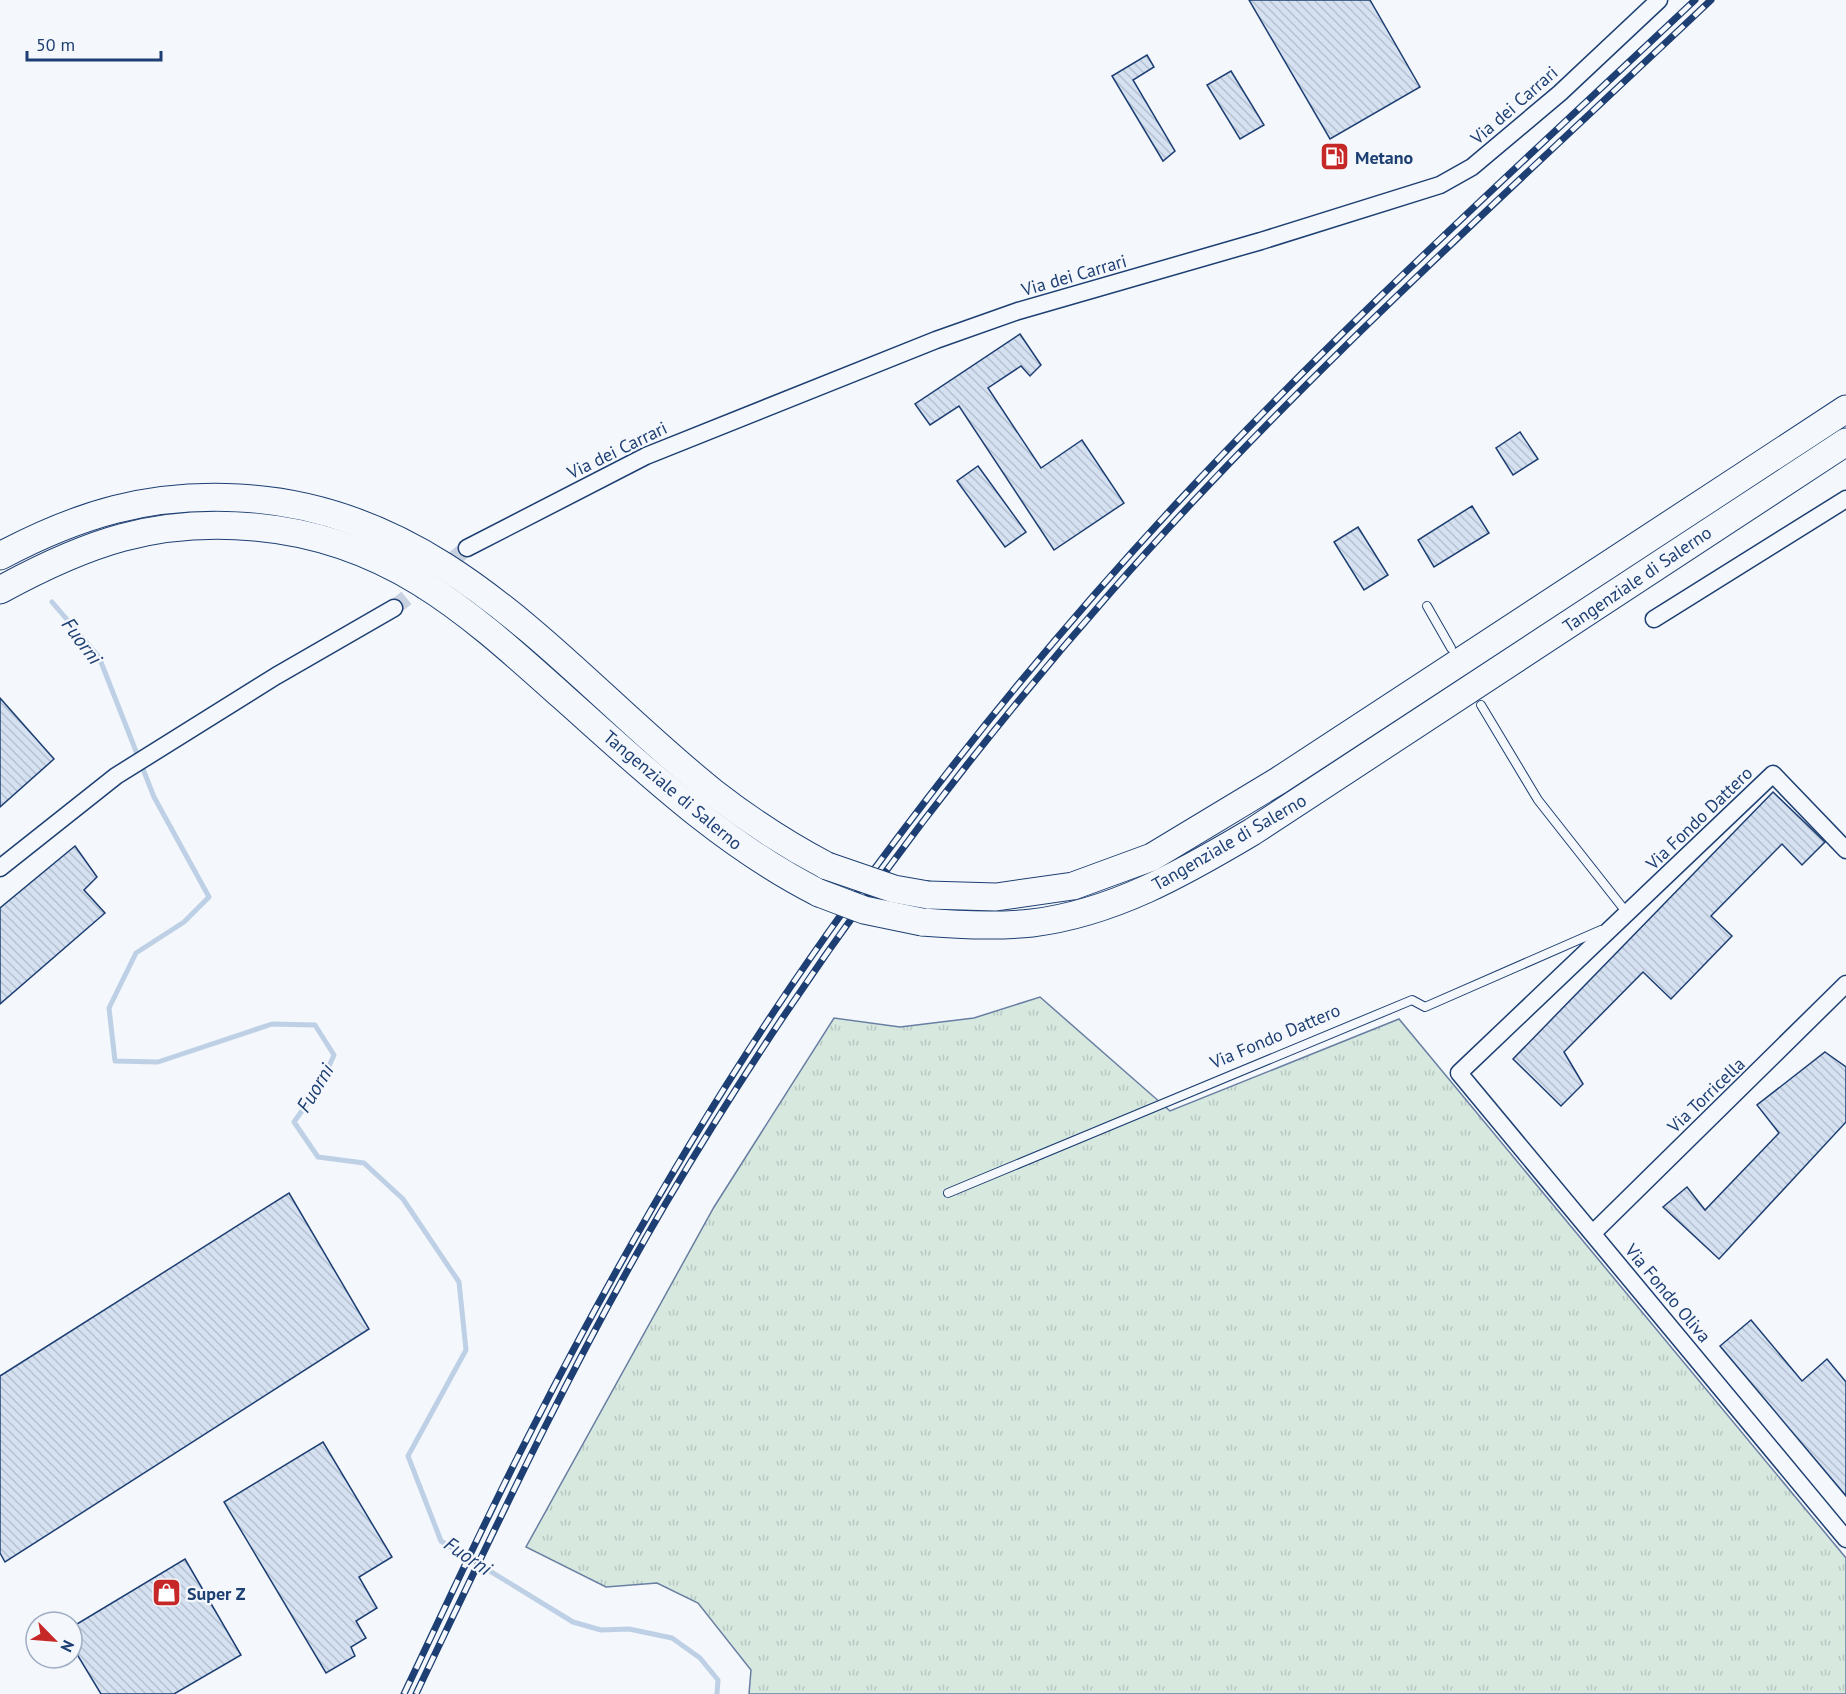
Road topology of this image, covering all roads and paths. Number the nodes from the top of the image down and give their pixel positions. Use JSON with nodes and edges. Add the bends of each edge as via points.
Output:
{"nodes":[{"id":1,"x":1659,"y":0,"type":"edge"},
{"id":2,"x":1846,"y":410,"type":"edge"},
{"id":3,"x":1846,"y":442,"type":"edge"},
{"id":4,"x":1846,"y":499,"type":"edge"},
{"id":5,"x":466,"y":548,"type":"tunnel mouth"},
{"id":6,"x":0,"y":556,"type":"edge"},
{"id":7,"x":0,"y":590,"type":"edge"},
{"id":8,"x":1427,"y":606,"type":"dead end"},
{"id":9,"x":394,"y":608,"type":"tunnel mouth"},
{"id":10,"x":1654,"y":619,"type":"dead end"},
{"id":11,"x":1451,"y":648,"type":"dead end"},
{"id":12,"x":1481,"y":705,"type":"dead end"},
{"id":13,"x":1846,"y":850,"type":"edge"},
{"id":14,"x":0,"y":868,"type":"edge"},
{"id":15,"x":1621,"y":918,"type":"junction"},
{"id":16,"x":1846,"y":984,"type":"edge"},
{"id":17,"x":1459,"y":1073,"type":"joint"},
{"id":18,"x":948,"y":1193,"type":"dead end"},
{"id":19,"x":1593,"y":1233,"type":"junction"},
{"id":20,"x":1846,"y":1539,"type":"edge"}],
"edges":[{"from":1,"to":5,"type":"street","name":"Via dei Carrari","via":[[1560,93],[1472,167],[1440,185],[1018,311],[936,340],[645,456]]},
{"from":2,"to":6,"type":"highway","name":"Tangenziale di Salerno","bridge":true,"via":[[1278,781],[1152,857],[1073,886],[996,897],[928,895],[894,889],[827,866],[783,842],[713,792],[468,579],[417,548],[328,511],[267,499],[196,497],[129,506],[39,536]]},
{"from":3,"to":7,"type":"highway","name":"Tangenziale di Salerno","bridge":true,"via":[[1252,832],[1168,879],[1107,906],[1033,923],[922,922],[864,910],[783,875],[719,831],[453,602],[367,554],[305,534],[193,525],[108,540],[57,559]]},
{"from":4,"to":10,"type":"street"},
{"from":8,"to":11,"type":"lane"},
{"from":9,"to":14,"type":"street","via":[[116,776]]},
{"from":12,"to":15,"type":"lane","via":[[1538,800]]},
{"from":13,"to":15,"type":"street","name":"Via Fondo Dattero","via":[[1773,774]]},
{"from":15,"to":17,"type":"street","name":"Via Fondo Dattero"},
{"from":15,"to":18,"type":"lane","name":"Via Fondo Dattero","via":[[1425,1007],[1412,1000]]},
{"from":16,"to":19,"type":"street","name":"Via Torricella"},
{"from":17,"to":19,"type":"street","name":"Via Fondo Oliva"},
{"from":19,"to":20,"type":"street","name":"Via Fondo Oliva"}]}
